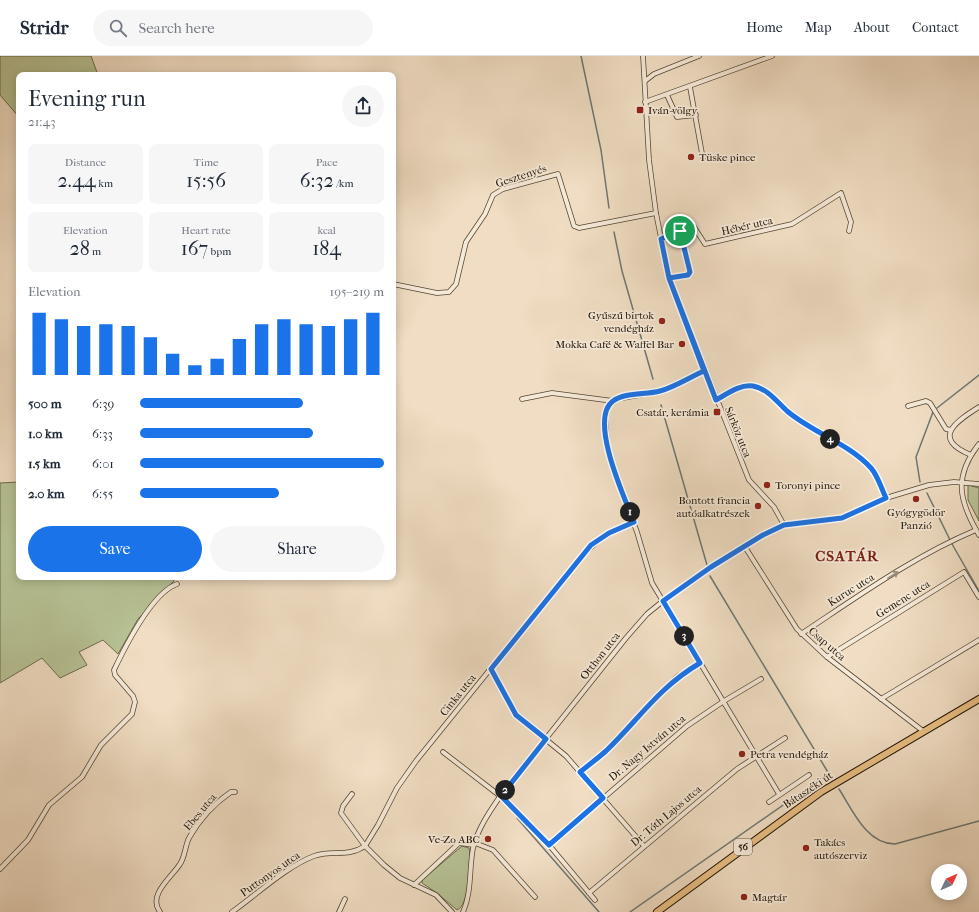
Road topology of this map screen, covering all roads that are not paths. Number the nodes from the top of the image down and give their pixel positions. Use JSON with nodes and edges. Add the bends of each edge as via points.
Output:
{"nodes":[{"id":1,"x":643,"y":56,"type":"edge"},
{"id":2,"x":699,"y":56,"type":"edge"},
{"id":3,"x":772,"y":56,"type":"edge"},
{"id":4,"x":645,"y":81,"type":"junction"},
{"id":5,"x":690,"y":86,"type":"junction"},
{"id":6,"x":667,"y":95,"type":"junction"},
{"id":7,"x":645,"y":102,"type":"junction"},
{"id":8,"x":696,"y":115,"type":"junction"},
{"id":9,"x":703,"y":159,"type":"dead end"},
{"id":10,"x":656,"y":213,"type":"junction"},
{"id":11,"x":680,"y":231,"type":"junction"},
{"id":12,"x":849,"y":231,"type":"dead end"},
{"id":13,"x":661,"y":239,"type":"junction"},
{"id":14,"x":669,"y":278,"type":"junction"},
{"id":15,"x":396,"y":285,"type":"edge"},
{"id":16,"x":704,"y":371,"type":"junction"},
{"id":17,"x":522,"y":399,"type":"dead end"},
{"id":18,"x":716,"y":400,"type":"junction"},
{"id":19,"x":613,"y":401,"type":"junction"},
{"id":20,"x":908,"y":406,"type":"dead end"},
{"id":21,"x":979,"y":407,"type":"edge"},
{"id":22,"x":951,"y":430,"type":"junction"},
{"id":23,"x":979,"y":444,"type":"edge"},
{"id":24,"x":971,"y":455,"type":"junction"},
{"id":25,"x":962,"y":482,"type":"junction"},
{"id":26,"x":979,"y":484,"type":"edge"},
{"id":27,"x":886,"y":498,"type":"junction"},
{"id":28,"x":634,"y":522,"type":"junction"},
{"id":29,"x":784,"y":525,"type":"junction"},
{"id":30,"x":976,"y":530,"type":"junction"},
{"id":31,"x":979,"y":535,"type":"edge"},
{"id":32,"x":745,"y":547,"type":"junction"},
{"id":33,"x":177,"y":584,"type":"dead end"},
{"id":34,"x":979,"y":598,"type":"edge"},
{"id":35,"x":663,"y":601,"type":"junction"},
{"id":36,"x":801,"y":634,"type":"junction"},
{"id":37,"x":979,"y":640,"type":"edge"},
{"id":38,"x":827,"y":657,"type":"junction"},
{"id":39,"x":700,"y":663,"type":"junction"},
{"id":40,"x":491,"y":669,"type":"junction"},
{"id":41,"x":761,"y":679,"type":"dead end"},
{"id":42,"x":881,"y":699,"type":"junction"},
{"id":43,"x":979,"y":699,"type":"edge"},
{"id":44,"x":724,"y":701,"type":"junction"},
{"id":45,"x":923,"y":731,"type":"junction"},
{"id":46,"x":785,"y":738,"type":"dead end"},
{"id":47,"x":546,"y":739,"type":"junction"},
{"id":48,"x":443,"y":752,"type":"dead end"},
{"id":49,"x":757,"y":755,"type":"junction"},
{"id":50,"x":580,"y":772,"type":"junction"},
{"id":51,"x":809,"y":775,"type":"dead end"},
{"id":52,"x":235,"y":792,"type":"dead end"},
{"id":53,"x":352,"y":794,"type":"dead end"},
{"id":54,"x":779,"y":794,"type":"junction"},
{"id":55,"x":501,"y":796,"type":"junction"},
{"id":56,"x":603,"y":798,"type":"junction"},
{"id":57,"x":769,"y":802,"type":"dead end"},
{"id":58,"x":475,"y":844,"type":"junction"},
{"id":59,"x":549,"y":845,"type":"junction"},
{"id":60,"x":365,"y":846,"type":"junction"},
{"id":61,"x":644,"y":846,"type":"junction"},
{"id":62,"x":0,"y":869,"type":"edge"},
{"id":63,"x":414,"y":885,"type":"junction"},
{"id":64,"x":590,"y":893,"type":"junction"},
{"id":65,"x":535,"y":897,"type":"dead end"},
{"id":66,"x":345,"y":899,"type":"dead end"},
{"id":67,"x":596,"y":900,"type":"dead end"},
{"id":68,"x":160,"y":912,"type":"edge"},
{"id":69,"x":232,"y":912,"type":"edge"},
{"id":70,"x":339,"y":912,"type":"edge"},
{"id":71,"x":452,"y":912,"type":"edge"},
{"id":72,"x":463,"y":912,"type":"edge"},
{"id":73,"x":657,"y":912,"type":"edge"}],
"edges":[{"from":1,"to":4,"type":"street","name":"Sárköz utca"},
{"from":2,"to":4,"type":"street","via":[[654,74]]},
{"from":3,"to":5,"type":"street"},
{"from":4,"to":7,"type":"street","name":"Sárköz utca"},
{"from":5,"to":6,"type":"street"},
{"from":5,"to":8,"type":"street"},
{"from":6,"to":7,"type":"street"},
{"from":6,"to":8,"type":"street","via":[[677,117]]},
{"from":7,"to":10,"type":"street","name":"Sárköz utca"},
{"from":8,"to":9,"type":"street"},
{"from":10,"to":13,"type":"street","name":"Sárköz utca"},
{"from":10,"to":15,"type":"street","name":"Gesztenyés","via":[[579,228],[574,226],[558,174],[503,189],[493,195],[485,214],[466,242],[453,289],[437,293]]},
{"from":11,"to":12,"type":"street","name":"Hébér utca","via":[[694,227],[705,244],[773,229],[799,221],[841,193],[851,222]]},
{"from":11,"to":13,"type":"street","name":"Hébér utca"},
{"from":11,"to":14,"type":"street","via":[[690,272],[688,275]]},
{"from":13,"to":14,"type":"street","name":"Sárköz utca"},
{"from":14,"to":16,"type":"street","name":"Sárköz utca"},
{"from":16,"to":18,"type":"street","name":"Sárköz utca"},
{"from":16,"to":19,"type":"street","via":[[661,391]]},
{"from":17,"to":19,"type":"street","via":[[552,393]]},
{"from":18,"to":27,"type":"street","via":[[740,388],[753,386],[762,389],[800,421],[864,461],[872,469]]},
{"from":18,"to":29,"type":"street","name":"Sárköz utca","via":[[749,480],[774,507]]},
{"from":19,"to":28,"type":"street","via":[[604,414],[607,445]]},
{"from":20,"to":22,"type":"street","via":[[930,403],[946,428]]},
{"from":21,"to":22,"type":"street","via":[[960,419]]},
{"from":22,"to":24,"type":"street","via":[[951,440]]},
{"from":23,"to":24,"type":"street"},
{"from":24,"to":25,"type":"street"},
{"from":25,"to":26,"type":"street"},
{"from":25,"to":27,"type":"street","via":[[930,485]]},
{"from":25,"to":30,"type":"street","via":[[961,497]]},
{"from":27,"to":29,"type":"street","via":[[842,518]]},
{"from":28,"to":35,"type":"street","via":[[652,582]]},
{"from":28,"to":40,"type":"street","name":"Cinka utca","via":[[609,533],[591,545]]},
{"from":29,"to":32,"type":"street","name":"Otthon utca"},
{"from":30,"to":31,"type":"street"},
{"from":36,"to":30,"type":"street","name":"Kuruc utca","one_way":true,"via":[[947,543]]},
{"from":32,"to":35,"type":"street","name":"Otthon utca"},
{"from":32,"to":36,"type":"street","name":"Csap utca"},
{"from":33,"to":62,"type":"street","via":[[164,593],[135,628],[114,670],[115,675],[133,696],[135,702],[132,714],[101,745],[82,777],[49,805],[28,840]]},
{"from":34,"to":38,"type":"street","name":"Gemenc utca","via":[[964,572]]},
{"from":35,"to":39,"type":"street"},
{"from":35,"to":47,"type":"street","name":"Otthon utca","via":[[647,614],[626,638]]},
{"from":36,"to":38,"type":"street","name":"Csap utca"},
{"from":37,"to":42,"type":"street"},
{"from":38,"to":42,"type":"street","name":"Csap utca"},
{"from":39,"to":44,"type":"street"},
{"from":39,"to":50,"type":"street","via":[[678,676],[606,751]]},
{"from":40,"to":47,"type":"street","via":[[516,715]]},
{"from":40,"to":60,"type":"street","name":"Cinka utca","via":[[416,761],[397,788]]},
{"from":41,"to":44,"type":"street","name":"Dr. Nagy István utca"},
{"from":42,"to":45,"type":"street","name":"Csap utca"},
{"from":43,"to":45,"type":"main road","name":"Bátaszéki út","number":"56"},
{"from":44,"to":49,"type":"street"},
{"from":44,"to":56,"type":"street","name":"Dr. Nagy István utca","via":[[687,726]]},
{"from":45,"to":73,"type":"main road","name":"Bátaszéki út","number":"56","via":[[832,785]]},
{"from":46,"to":49,"type":"street","name":"Dr. Tóth Lajos utca"},
{"from":47,"to":50,"type":"street"},
{"from":47,"to":55,"type":"street","name":"Otthon utca"},
{"from":48,"to":55,"type":"street"},
{"from":49,"to":54,"type":"street"},
{"from":49,"to":61,"type":"street","name":"Dr. Tóth Lajos utca"},
{"from":50,"to":56,"type":"street"},
{"from":51,"to":54,"type":"street"},
{"from":52,"to":68,"type":"street","name":"Ebes utca","via":[[231,792],[218,802],[190,838],[182,863],[162,886],[157,904]]},
{"from":53,"to":60,"type":"street","via":[[341,813]]},
{"from":54,"to":57,"type":"street"},
{"from":55,"to":58,"type":"street","name":"Otthon utca","via":[[486,818]]},
{"from":55,"to":59,"type":"street"},
{"from":56,"to":59,"type":"street","name":"Dr. Nagy István utca"},
{"from":56,"to":61,"type":"street"},
{"from":58,"to":63,"type":"street","via":[[459,843]]},
{"from":58,"to":65,"type":"street","via":[[493,850]]},
{"from":58,"to":72,"type":"street","name":"Otthon utca","via":[[468,896]]},
{"from":59,"to":64,"type":"street"},
{"from":60,"to":63,"type":"street","via":[[400,878]]},
{"from":60,"to":69,"type":"street","name":"Puttonyos utca","via":[[347,854],[327,852],[315,855],[301,862]]},
{"from":61,"to":64,"type":"street","name":"Dr. Tóth Lajos utca"},
{"from":63,"to":71,"type":"street","via":[[436,896]]},
{"from":64,"to":67,"type":"street"},
{"from":66,"to":70,"type":"street"}]}
